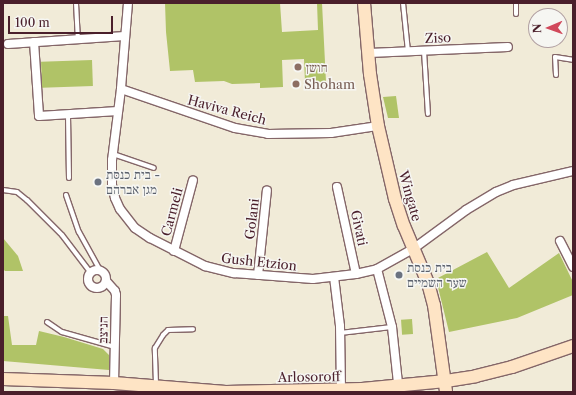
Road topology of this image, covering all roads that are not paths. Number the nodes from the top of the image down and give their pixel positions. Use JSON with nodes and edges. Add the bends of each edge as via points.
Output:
{"nodes":[{"id":1,"x":76,"y":3,"type":"edge"},
{"id":2,"x":128,"y":3,"type":"edge"},
{"id":3,"x":364,"y":3,"type":"edge"},
{"id":4,"x":404,"y":3,"type":"edge"},
{"id":5,"x":516,"y":3,"type":"edge"},
{"id":6,"x":516,"y":14,"type":"dead end"},
{"id":7,"x":125,"y":36,"type":"junction"},
{"id":8,"x":78,"y":39,"type":"junction"},
{"id":9,"x":34,"y":42,"type":"junction"},
{"id":10,"x":8,"y":44,"type":"dead end"},
{"id":11,"x":508,"y":47,"type":"dead end"},
{"id":12,"x":408,"y":51,"type":"junction"},
{"id":13,"x":424,"y":51,"type":"junction"},
{"id":14,"x":368,"y":53,"type":"junction"},
{"id":15,"x":573,"y":60,"type":"edge"},
{"id":16,"x":556,"y":75,"type":"dead end"},
{"id":17,"x":121,"y":89,"type":"junction"},
{"id":18,"x":118,"y":112,"type":"junction"},
{"id":19,"x":428,"y":114,"type":"dead end"},
{"id":20,"x":68,"y":115,"type":"junction"},
{"id":21,"x":378,"y":126,"type":"junction"},
{"id":22,"x":113,"y":154,"type":"junction"},
{"id":23,"x":154,"y":168,"type":"dead end"},
{"id":24,"x":573,"y":171,"type":"edge"},
{"id":25,"x":69,"y":178,"type":"dead end"},
{"id":26,"x":193,"y":180,"type":"dead end"},
{"id":27,"x":338,"y":187,"type":"dead end"},
{"id":28,"x":3,"y":190,"type":"edge"},
{"id":29,"x":267,"y":190,"type":"dead end"},
{"id":30,"x":66,"y":195,"type":"dead end"},
{"id":31,"x":560,"y":241,"type":"dead end"},
{"id":32,"x":413,"y":249,"type":"junction"},
{"id":33,"x":174,"y":251,"type":"junction"},
{"id":34,"x":573,"y":267,"type":"edge"},
{"id":35,"x":377,"y":269,"type":"junction"},
{"id":36,"x":100,"y":270,"type":"junction"},
{"id":37,"x":91,"y":272,"type":"junction"},
{"id":38,"x":356,"y":274,"type":"junction"},
{"id":39,"x":258,"y":275,"type":"junction"},
{"id":40,"x":334,"y":277,"type":"junction"},
{"id":41,"x":106,"y":282,"type":"junction"},
{"id":42,"x":48,"y":322,"type":"dead end"},
{"id":43,"x":392,"y":328,"type":"junction"},
{"id":44,"x":193,"y":329,"type":"dead end"},
{"id":45,"x":340,"y":333,"type":"junction"},
{"id":46,"x":573,"y":346,"type":"edge"},
{"id":47,"x":115,"y":347,"type":"junction"},
{"id":48,"x":3,"y":370,"type":"edge"},
{"id":49,"x":3,"y":379,"type":"edge"},
{"id":50,"x":41,"y":379,"type":"junction"},
{"id":51,"x":114,"y":383,"type":"junction"},
{"id":52,"x":156,"y":386,"type":"junction"},
{"id":53,"x":446,"y":386,"type":"edge"},
{"id":54,"x":399,"y":389,"type":"edge"},
{"id":55,"x":341,"y":390,"type":"junction"},
{"id":56,"x":325,"y":391,"type":"edge"},
{"id":57,"x":226,"y":392,"type":"edge"},
{"id":58,"x":246,"y":392,"type":"edge"}],
"edges":[{"from":1,"to":8,"type":"lane"},
{"from":2,"to":7,"type":"street","name":"Gush Etzion"},
{"from":3,"to":14,"type":"street","name":"Wingate"},
{"from":4,"to":12,"type":"lane"},
{"from":5,"to":6,"type":"lane"},
{"from":7,"to":8,"type":"street"},
{"from":7,"to":17,"type":"street","name":"Gush Etzion"},
{"from":8,"to":9,"type":"street"},
{"from":9,"to":10,"type":"street"},
{"from":9,"to":20,"type":"street","via":[[39,116]]},
{"from":11,"to":13,"type":"street","name":"Ziso"},
{"from":12,"to":13,"type":"street","name":"Ziso"},
{"from":12,"to":14,"type":"street","name":"Ziso"},
{"from":13,"to":19,"type":"lane"},
{"from":14,"to":21,"type":"street","name":"Wingate"},
{"from":15,"to":16,"type":"lane","via":[[555,57]]},
{"from":17,"to":18,"type":"street","name":"Gush Etzion"},
{"from":17,"to":21,"type":"street","name":"Haviva Reich","via":[[235,128],[268,134],[331,133]]},
{"from":18,"to":20,"type":"street"},
{"from":18,"to":22,"type":"street","name":"Gush Etzion"},
{"from":20,"to":25,"type":"lane"},
{"from":21,"to":32,"type":"street","name":"Wingate","via":[[395,199]]},
{"from":22,"to":23,"type":"lane"},
{"from":22,"to":33,"type":"street","name":"Gush Etzion","via":[[112,185],[120,209],[135,228]]},
{"from":24,"to":32,"type":"street","name":"Gush Etzion","via":[[513,185],[496,192],[466,210]]},
{"from":26,"to":33,"type":"street","name":"Carmeli"},
{"from":27,"to":38,"type":"street","name":"Givati"},
{"from":28,"to":37,"type":"lane","via":[[17,192],[27,200],[62,235]]},
{"from":29,"to":39,"type":"street","name":"Golani"},
{"from":30,"to":36,"type":"lane","via":[[79,232]]},
{"from":31,"to":34,"type":"street"},
{"from":32,"to":35,"type":"street","name":"Gush Etzion"},
{"from":32,"to":53,"type":"street","name":"Wingate","via":[[428,283],[434,305]]},
{"from":33,"to":39,"type":"street","name":"Gush Etzion","via":[[220,271]]},
{"from":35,"to":38,"type":"street","name":"Gush Etzion"},
{"from":35,"to":43,"type":"street"},
{"from":36,"to":37,"type":"street"},
{"from":36,"to":41,"type":"street","via":[[105,275]]},
{"from":37,"to":41,"type":"street","via":[[88,279],[92,287],[102,288]]},
{"from":38,"to":40,"type":"street","name":"Gush Etzion"},
{"from":39,"to":40,"type":"street","name":"Gush Etzion","via":[[313,279]]},
{"from":40,"to":45,"type":"street"},
{"from":41,"to":47,"type":"street","name":"הניצב","via":[[115,291],[116,296]]},
{"from":42,"to":47,"type":"lane","via":[[62,332]]},
{"from":43,"to":45,"type":"lane"},
{"from":43,"to":54,"type":"street"},
{"from":44,"to":52,"type":"lane","via":[[168,330],[163,335],[155,348]]},
{"from":45,"to":55,"type":"street"},
{"from":46,"to":53,"type":"street","name":"Arlosoroff"},
{"from":47,"to":51,"type":"street","name":"הניצב"},
{"from":48,"to":50,"type":"street","name":"Arlosoroff"},
{"from":49,"to":50,"type":"street","name":"Arlosoroff"},
{"from":50,"to":51,"type":"street","name":"Arlosoroff"},
{"from":51,"to":52,"type":"street","name":"Arlosoroff"},
{"from":52,"to":57,"type":"street","name":"Arlosoroff"},
{"from":53,"to":54,"type":"street","name":"Arlosoroff"},
{"from":54,"to":55,"type":"street","name":"Arlosoroff"},
{"from":55,"to":56,"type":"street","name":"Arlosoroff"},
{"from":56,"to":58,"type":"street","name":"Arlosoroff"},
{"from":57,"to":58,"type":"street","name":"Arlosoroff"}]}
